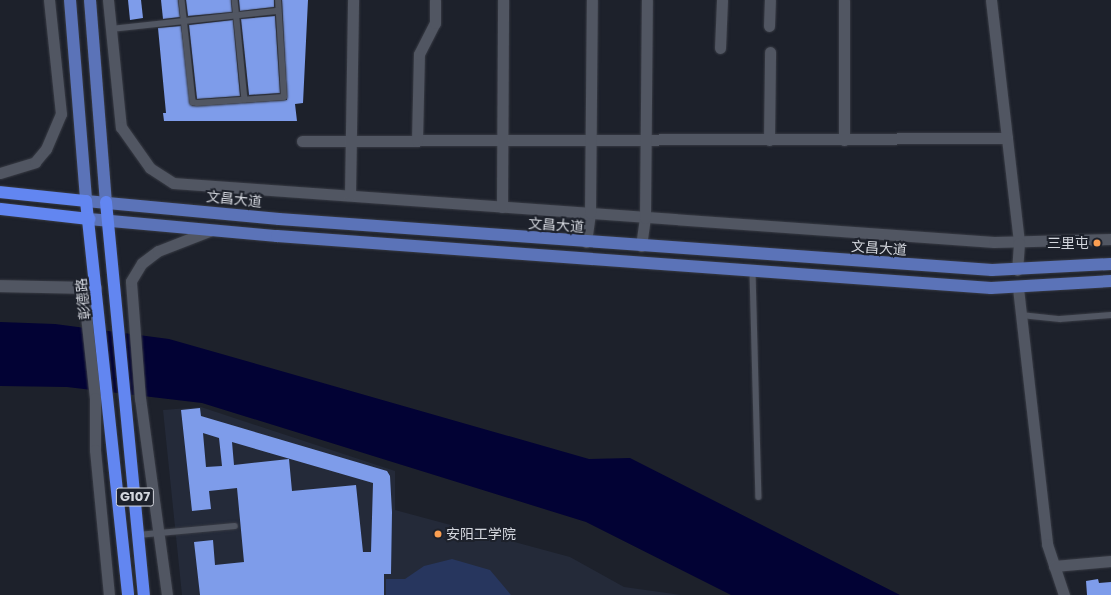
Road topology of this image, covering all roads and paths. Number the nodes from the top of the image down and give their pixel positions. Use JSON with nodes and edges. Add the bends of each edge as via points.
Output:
{"nodes":[{"id":1,"x":50,"y":0,"type":"edge"},
{"id":2,"x":70,"y":0,"type":"edge"},
{"id":3,"x":90,"y":0,"type":"edge"},
{"id":4,"x":108,"y":0,"type":"edge"},
{"id":5,"x":182,"y":0,"type":"edge"},
{"id":6,"x":235,"y":0,"type":"edge"},
{"id":7,"x":278,"y":0,"type":"edge"},
{"id":8,"x":353,"y":0,"type":"edge"},
{"id":9,"x":435,"y":0,"type":"edge"},
{"id":10,"x":503,"y":0,"type":"edge"},
{"id":11,"x":592,"y":0,"type":"edge"},
{"id":12,"x":647,"y":0,"type":"edge"},
{"id":13,"x":722,"y":0,"type":"edge"},
{"id":14,"x":770,"y":0,"type":"edge"},
{"id":15,"x":844,"y":0,"type":"edge"},
{"id":16,"x":991,"y":0,"type":"edge"},
{"id":17,"x":278,"y":11,"type":"junction"},
{"id":18,"x":236,"y":15,"type":"junction"},
{"id":19,"x":184,"y":21,"type":"junction"},
{"id":20,"x":770,"y":26,"type":"dead end"},
{"id":21,"x":111,"y":29,"type":"junction"},
{"id":22,"x":720,"y":48,"type":"dead end"},
{"id":23,"x":770,"y":52,"type":"dead end"},
{"id":24,"x":245,"y":100,"type":"junction"},
{"id":25,"x":1007,"y":138,"type":"junction"},
{"id":26,"x":590,"y":140,"type":"junction"},
{"id":27,"x":646,"y":140,"type":"junction"},
{"id":28,"x":769,"y":140,"type":"junction"},
{"id":29,"x":844,"y":140,"type":"junction"},
{"id":30,"x":302,"y":141,"type":"dead end"},
{"id":31,"x":350,"y":141,"type":"junction"},
{"id":32,"x":417,"y":141,"type":"junction"},
{"id":33,"x":502,"y":141,"type":"junction"},
{"id":34,"x":0,"y":173,"type":"edge"},
{"id":35,"x":0,"y":192,"type":"edge"},
{"id":36,"x":350,"y":196,"type":"junction"},
{"id":37,"x":86,"y":200,"type":"junction"},
{"id":38,"x":106,"y":202,"type":"junction"},
{"id":39,"x":502,"y":207,"type":"junction"},
{"id":40,"x":0,"y":209,"type":"edge"},
{"id":41,"x":590,"y":214,"type":"junction"},
{"id":42,"x":89,"y":218,"type":"junction"},
{"id":43,"x":645,"y":218,"type":"junction"},
{"id":44,"x":108,"y":220,"type":"junction"},
{"id":45,"x":212,"y":230,"type":"junction"},
{"id":46,"x":1111,"y":239,"type":"edge"},
{"id":47,"x":586,"y":242,"type":"junction"},
{"id":48,"x":1019,"y":243,"type":"junction"},
{"id":49,"x":641,"y":246,"type":"junction"},
{"id":50,"x":1111,"y":264,"type":"edge"},
{"id":51,"x":1018,"y":270,"type":"junction"},
{"id":52,"x":753,"y":272,"type":"junction"},
{"id":53,"x":1111,"y":281,"type":"edge"},
{"id":54,"x":0,"y":286,"type":"edge"},
{"id":55,"x":83,"y":288,"type":"junction"},
{"id":56,"x":96,"y":288,"type":"junction"},
{"id":57,"x":1018,"y":288,"type":"junction"},
{"id":58,"x":1021,"y":315,"type":"junction"},
{"id":59,"x":1111,"y":315,"type":"edge"},
{"id":60,"x":759,"y":497,"type":"dead end"},
{"id":61,"x":235,"y":526,"type":"dead end"},
{"id":62,"x":161,"y":533,"type":"junction"},
{"id":63,"x":138,"y":535,"type":"junction"},
{"id":64,"x":1111,"y":561,"type":"edge"},
{"id":65,"x":1054,"y":566,"type":"junction"},
{"id":66,"x":109,"y":595,"type":"edge"},
{"id":67,"x":128,"y":595,"type":"edge"},
{"id":68,"x":144,"y":595,"type":"edge"},
{"id":69,"x":167,"y":595,"type":"edge"},
{"id":70,"x":1064,"y":595,"type":"edge"}],
"edges":[{"from":1,"to":34,"type":"street","via":[[61,114],[46,149],[34,162]]},
{"from":2,"to":37,"type":"main road","name":"彰德路"},
{"from":3,"to":38,"type":"main road"},
{"from":4,"to":21,"type":"street"},
{"from":5,"to":19,"type":"lane"},
{"from":6,"to":18,"type":"lane"},
{"from":7,"to":17,"type":"lane"},
{"from":8,"to":31,"type":"street"},
{"from":9,"to":32,"type":"street","via":[[435,23],[419,54]]},
{"from":10,"to":33,"type":"street"},
{"from":11,"to":26,"type":"street"},
{"from":12,"to":27,"type":"street"},
{"from":13,"to":22,"type":"street"},
{"from":14,"to":20,"type":"street"},
{"from":15,"to":29,"type":"street"},
{"from":16,"to":25,"type":"street"},
{"from":17,"to":18,"type":"lane"},
{"from":17,"to":24,"type":"lane","via":[[284,97]]},
{"from":18,"to":19,"type":"lane"},
{"from":18,"to":24,"type":"lane"},
{"from":19,"to":21,"type":"lane"},
{"from":19,"to":24,"type":"lane","via":[[193,102]]},
{"from":21,"to":36,"type":"street","via":[[121,127],[136,151],[162,178],[173,183]]},
{"from":23,"to":28,"type":"street"},
{"from":25,"to":29,"type":"street"},
{"from":25,"to":48,"type":"street"},
{"from":26,"to":27,"type":"street"},
{"from":26,"to":33,"type":"street"},
{"from":26,"to":41,"type":"street"},
{"from":27,"to":28,"type":"street"},
{"from":27,"to":43,"type":"street"},
{"from":28,"to":29,"type":"street"},
{"from":30,"to":31,"type":"street"},
{"from":31,"to":32,"type":"street"},
{"from":31,"to":36,"type":"street"},
{"from":32,"to":33,"type":"street"},
{"from":33,"to":39,"type":"street"},
{"from":35,"to":37,"type":"highway","name":"文昌大道"},
{"from":36,"to":39,"type":"street"},
{"from":37,"to":38,"type":"main road","name":"文昌大道"},
{"from":37,"to":42,"type":"highway","name":"彰德路","number":"G107"},
{"from":38,"to":44,"type":"highway","number":"G107"},
{"from":38,"to":47,"type":"main road","name":"文昌大道"},
{"from":39,"to":41,"type":"street"},
{"from":40,"to":42,"type":"highway"},
{"from":41,"to":43,"type":"street"},
{"from":41,"to":47,"type":"street"},
{"from":42,"to":44,"type":"main road"},
{"from":42,"to":56,"type":"highway","name":"彰德路","number":"G107"},
{"from":43,"to":48,"type":"street"},
{"from":43,"to":49,"type":"street"},
{"from":44,"to":45,"type":"main road"},
{"from":44,"to":63,"type":"highway","number":"G107"},
{"from":45,"to":52,"type":"main road"},
{"from":45,"to":62,"type":"street","via":[[173,243],[142,263],[131,281],[140,399]]},
{"from":46,"to":48,"type":"street"},
{"from":47,"to":49,"type":"main road","name":"文昌大道"},
{"from":48,"to":51,"type":"street"},
{"from":49,"to":51,"type":"main road","name":"文昌大道"},
{"from":50,"to":51,"type":"main road","name":"文昌大道"},
{"from":52,"to":57,"type":"main road"},
{"from":52,"to":60,"type":"lane"},
{"from":53,"to":57,"type":"main road"},
{"from":54,"to":55,"type":"street"},
{"from":55,"to":56,"type":"street"},
{"from":55,"to":66,"type":"street","via":[[95,398],[95,450]]},
{"from":56,"to":67,"type":"highway","name":"彰德路","number":"G107"},
{"from":57,"to":58,"type":"street"},
{"from":58,"to":59,"type":"lane","via":[[1060,319]]},
{"from":58,"to":65,"type":"street","via":[[1048,544]]},
{"from":61,"to":62,"type":"lane"},
{"from":62,"to":63,"type":"lane"},
{"from":62,"to":69,"type":"street"},
{"from":63,"to":68,"type":"highway","number":"G107"},
{"from":64,"to":65,"type":"street"},
{"from":65,"to":70,"type":"street"}]}
